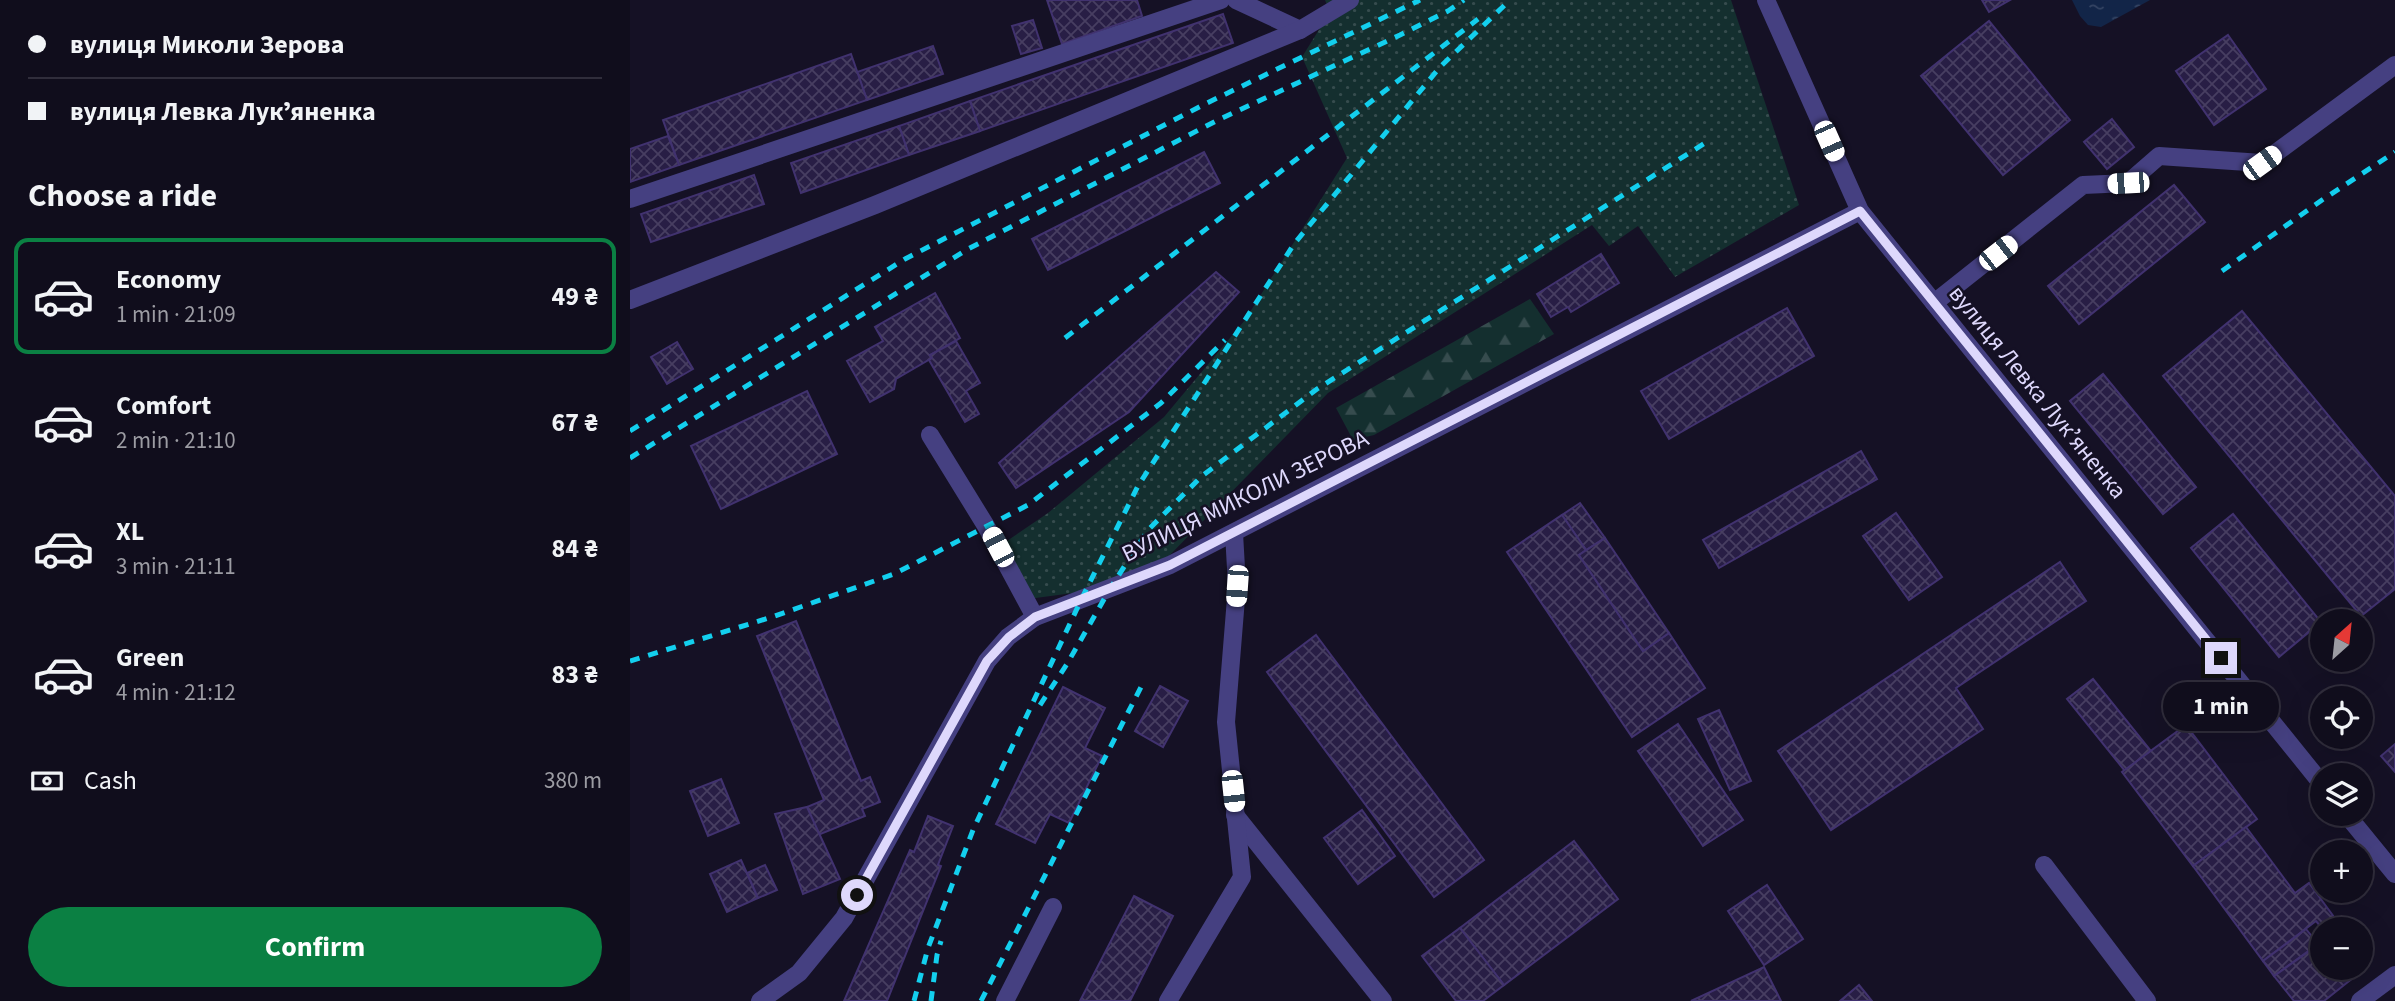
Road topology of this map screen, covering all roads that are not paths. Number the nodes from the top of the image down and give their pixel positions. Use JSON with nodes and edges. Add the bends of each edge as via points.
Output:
{"nodes":[{"id":1,"x":1221,"y":0,"type":"edge"},
{"id":2,"x":1236,"y":0,"type":"edge"},
{"id":3,"x":1350,"y":0,"type":"edge"},
{"id":4,"x":1766,"y":0,"type":"edge"},
{"id":5,"x":1300,"y":30,"type":"junction"},
{"id":6,"x":2395,"y":65,"type":"edge"},
{"id":7,"x":630,"y":198,"type":"edge"},
{"id":8,"x":1860,"y":211,"type":"junction"},
{"id":9,"x":630,"y":300,"type":"edge"},
{"id":10,"x":1934,"y":303,"type":"junction"},
{"id":11,"x":930,"y":435,"type":"dead end"},
{"id":12,"x":1234,"y":533,"type":"junction"},
{"id":13,"x":1035,"y":617,"type":"junction"},
{"id":14,"x":2310,"y":769,"type":"edge"},
{"id":15,"x":1235,"y":815,"type":"junction"},
{"id":16,"x":2357,"y":826,"type":"edge"},
{"id":17,"x":2044,"y":865,"type":"dead end"},
{"id":18,"x":2395,"y":874,"type":"edge"},
{"id":19,"x":1053,"y":907,"type":"dead end"},
{"id":20,"x":2395,"y":975,"type":"edge"},
{"id":21,"x":760,"y":1001,"type":"edge"},
{"id":22,"x":1005,"y":1001,"type":"edge"},
{"id":23,"x":1168,"y":1001,"type":"edge"},
{"id":24,"x":1382,"y":1001,"type":"edge"},
{"id":25,"x":2147,"y":1001,"type":"edge"},
{"id":26,"x":2360,"y":1001,"type":"edge"}],
"edges":[{"from":1,"to":7,"type":"street"},
{"from":2,"to":5,"type":"street"},
{"from":3,"to":5,"type":"street"},
{"from":4,"to":8,"type":"street","name":"вулиця Левка Лукʼяненка"},
{"from":5,"to":9,"type":"street"},
{"from":6,"to":10,"type":"street","via":[[2262,163],[2159,156],[2128,183],[2083,185]]},
{"from":8,"to":10,"type":"street","name":"вулиця Левка Лукʼяненка"},
{"from":8,"to":12,"type":"street","name":"ВУЛИЦЯ МИКОЛИ ЗЕРОВА"},
{"from":10,"to":14,"type":"street","name":"вулиця Левка Лукʼяненка"},
{"from":11,"to":13,"type":"street"},
{"from":12,"to":13,"type":"street","name":"ВУЛИЦЯ МИКОЛИ ЗЕРОВА","via":[[1170,565]]},
{"from":12,"to":15,"type":"street","via":[[1237,586],[1226,722]]},
{"from":13,"to":21,"type":"street","name":"ВУЛИЦЯ МИКОЛИ ЗЕРОВА","via":[[987,661],[844,918],[799,973]]},
{"from":15,"to":23,"type":"street","via":[[1242,877]]},
{"from":15,"to":24,"type":"street"},
{"from":16,"to":18,"type":"street"},
{"from":17,"to":25,"type":"street"},
{"from":19,"to":22,"type":"street"},
{"from":20,"to":26,"type":"street"}]}
